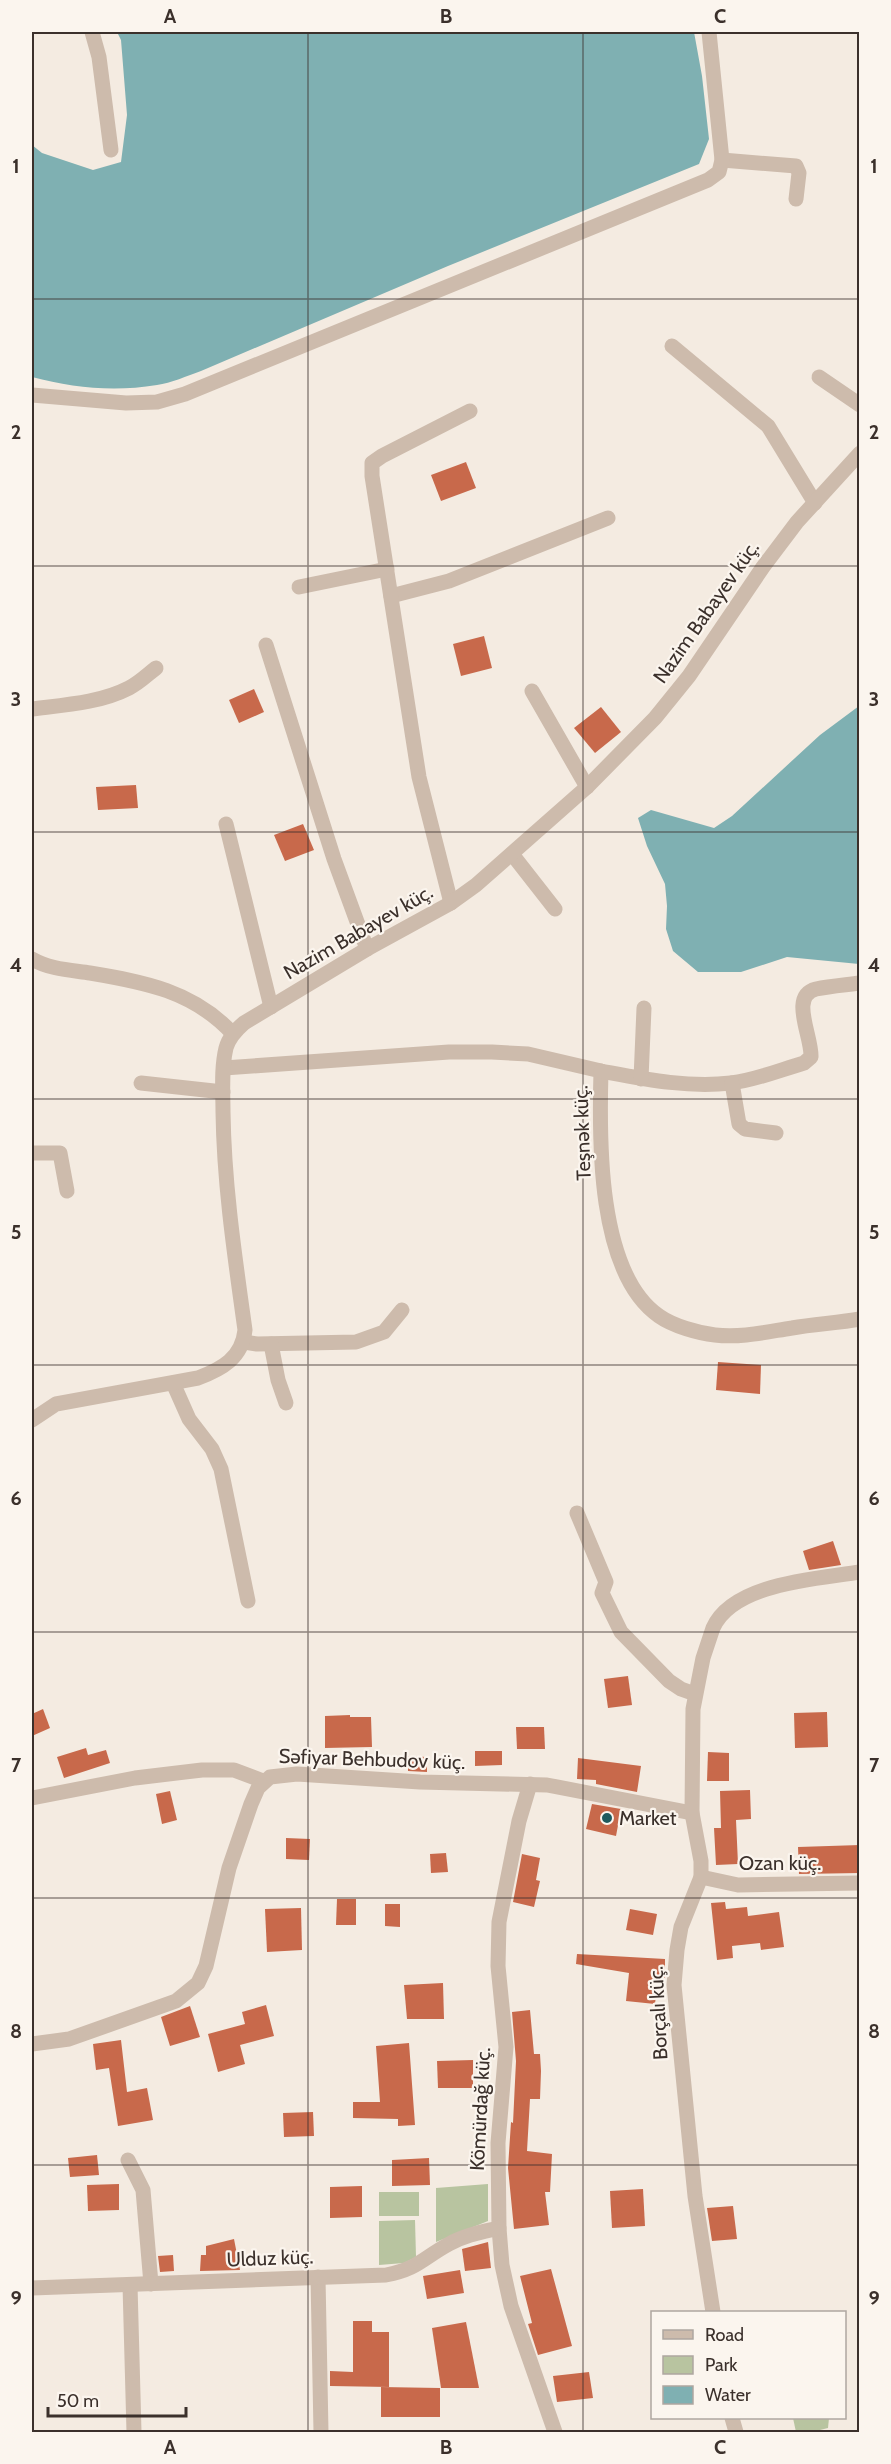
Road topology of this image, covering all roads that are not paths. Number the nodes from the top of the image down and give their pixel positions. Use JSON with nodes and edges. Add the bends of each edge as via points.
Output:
{"nodes":[{"id":1,"x":92,"y":32,"type":"edge"},
{"id":2,"x":709,"y":32,"type":"edge"},
{"id":3,"x":111,"y":150,"type":"dead end"},
{"id":4,"x":722,"y":160,"type":"junction"},
{"id":5,"x":796,"y":199,"type":"dead end"},
{"id":6,"x":672,"y":346,"type":"dead end"},
{"id":7,"x":819,"y":378,"type":"dead end"},
{"id":8,"x":32,"y":395,"type":"edge"},
{"id":9,"x":860,"y":405,"type":"edge"},
{"id":10,"x":470,"y":411,"type":"dead end"},
{"id":11,"x":860,"y":453,"type":"edge"},
{"id":12,"x":815,"y":503,"type":"junction"},
{"id":13,"x":608,"y":518,"type":"dead end"},
{"id":14,"x":387,"y":569,"type":"junction"},
{"id":15,"x":298,"y":587,"type":"dead end"},
{"id":16,"x":391,"y":596,"type":"junction"},
{"id":17,"x":266,"y":645,"type":"dead end"},
{"id":18,"x":156,"y":668,"type":"dead end"},
{"id":19,"x":532,"y":691,"type":"dead end"},
{"id":20,"x":32,"y":709,"type":"edge"},
{"id":21,"x":587,"y":787,"type":"junction"},
{"id":22,"x":226,"y":824,"type":"dead end"},
{"id":23,"x":512,"y":854,"type":"junction"},
{"id":24,"x":451,"y":903,"type":"junction"},
{"id":25,"x":555,"y":909,"type":"dead end"},
{"id":26,"x":367,"y":949,"type":"junction"},
{"id":27,"x":32,"y":959,"type":"edge"},
{"id":28,"x":860,"y":983,"type":"edge"},
{"id":29,"x":271,"y":1007,"type":"junction"},
{"id":30,"x":645,"y":1008,"type":"dead end"},
{"id":31,"x":232,"y":1034,"type":"junction"},
{"id":32,"x":224,"y":1068,"type":"junction"},
{"id":33,"x":601,"y":1071,"type":"junction"},
{"id":34,"x":640,"y":1079,"type":"junction"},
{"id":35,"x":141,"y":1083,"type":"dead end"},
{"id":36,"x":732,"y":1083,"type":"junction"},
{"id":37,"x":223,"y":1092,"type":"junction"},
{"id":38,"x":776,"y":1132,"type":"dead end"},
{"id":39,"x":32,"y":1153,"type":"edge"},
{"id":40,"x":67,"y":1191,"type":"dead end"},
{"id":41,"x":402,"y":1310,"type":"dead end"},
{"id":42,"x":860,"y":1319,"type":"edge"},
{"id":43,"x":244,"y":1342,"type":"junction"},
{"id":44,"x":271,"y":1344,"type":"junction"},
{"id":45,"x":173,"y":1383,"type":"junction"},
{"id":46,"x":286,"y":1403,"type":"dead end"},
{"id":47,"x":32,"y":1420,"type":"edge"},
{"id":48,"x":577,"y":1513,"type":"dead end"},
{"id":49,"x":860,"y":1572,"type":"edge"},
{"id":50,"x":248,"y":1601,"type":"dead end"},
{"id":51,"x":695,"y":1694,"type":"junction"},
{"id":52,"x":263,"y":1781,"type":"junction"},
{"id":53,"x":530,"y":1784,"type":"junction"},
{"id":54,"x":32,"y":1798,"type":"edge"},
{"id":55,"x":692,"y":1813,"type":"junction"},
{"id":56,"x":701,"y":1877,"type":"junction"},
{"id":57,"x":860,"y":1883,"type":"edge"},
{"id":58,"x":32,"y":2044,"type":"edge"},
{"id":59,"x":128,"y":2160,"type":"dead end"},
{"id":60,"x":499,"y":2228,"type":"junction"},
{"id":61,"x":318,"y":2277,"type":"junction"},
{"id":62,"x":151,"y":2284,"type":"junction"},
{"id":63,"x":130,"y":2285,"type":"junction"},
{"id":64,"x":32,"y":2288,"type":"edge"},
{"id":65,"x":713,"y":2311,"type":"edge"},
{"id":66,"x":552,"y":2432,"type":"edge"},
{"id":67,"x":134,"y":2433,"type":"edge"},
{"id":68,"x":321,"y":2433,"type":"edge"}],
"edges":[{"from":1,"to":3,"type":"street"},
{"from":2,"to":4,"type":"street"},
{"from":4,"to":5,"type":"street","via":[[796,166]]},
{"from":4,"to":8,"type":"street","via":[[719,172],[708,180],[185,394],[157,402],[126,403]]},
{"from":6,"to":12,"type":"street","via":[[768,426]]},
{"from":7,"to":9,"type":"street"},
{"from":10,"to":14,"type":"street","via":[[372,463]]},
{"from":11,"to":12,"type":"street","name":"Nazim Babayev küç."},
{"from":12,"to":21,"type":"street","name":"Nazim Babayev küç.","via":[[763,567],[655,718]]},
{"from":13,"to":16,"type":"street","via":[[449,581]]},
{"from":14,"to":15,"type":"street"},
{"from":14,"to":16,"type":"street"},
{"from":16,"to":24,"type":"street","via":[[418,777]]},
{"from":17,"to":26,"type":"street"},
{"from":18,"to":20,"type":"street","via":[[117,694]]},
{"from":19,"to":21,"type":"street"},
{"from":21,"to":23,"type":"street","name":"Nazim Babayev küç."},
{"from":22,"to":29,"type":"street"},
{"from":23,"to":24,"type":"street","name":"Nazim Babayev küç."},
{"from":23,"to":25,"type":"street"},
{"from":24,"to":26,"type":"street","name":"Nazim Babayev küç."},
{"from":26,"to":29,"type":"street","name":"Nazim Babayev küç."},
{"from":27,"to":31,"type":"street","via":[[43,965],[157,987],[203,1007]]},
{"from":28,"to":36,"type":"street","via":[[805,994],[801,1002],[812,1048],[811,1057],[804,1063]]},
{"from":29,"to":31,"type":"street","name":"Nazim Babayev küç."},
{"from":30,"to":34,"type":"street"},
{"from":31,"to":32,"type":"street"},
{"from":32,"to":33,"type":"street","name":"Teşnək küç.","via":[[492,1052],[528,1054]]},
{"from":32,"to":37,"type":"street"},
{"from":33,"to":34,"type":"street"},
{"from":33,"to":42,"type":"street","name":"Teşnək küç.","via":[[600,1130],[611,1236],[621,1265],[659,1317],[715,1335],[758,1335]]},
{"from":34,"to":36,"type":"street"},
{"from":35,"to":37,"type":"street"},
{"from":36,"to":38,"type":"street","via":[[740,1124],[745,1129]]},
{"from":37,"to":43,"type":"street","via":[[231,1235]]},
{"from":39,"to":40,"type":"street","via":[[60,1153]]},
{"from":41,"to":44,"type":"street","via":[[384,1332],[356,1342]]},
{"from":43,"to":44,"type":"street"},
{"from":43,"to":45,"type":"street","via":[[234,1358],[218,1370]]},
{"from":44,"to":46,"type":"street"},
{"from":45,"to":47,"type":"street","via":[[56,1404]]},
{"from":45,"to":50,"type":"street","via":[[189,1419],[212,1449],[221,1469]]},
{"from":48,"to":51,"type":"street","via":[[606,1582],[602,1593],[621,1632],[669,1681]]},
{"from":49,"to":51,"type":"street","name":"Borçalı küç.","via":[[768,1588],[728,1607],[713,1628]]},
{"from":51,"to":55,"type":"street","name":"Borçalı küç."},
{"from":52,"to":53,"type":"street","name":"Səfiyar Behbudov küç.","via":[[276,1775],[297,1774]]},
{"from":52,"to":54,"type":"street","via":[[234,1770],[202,1770]]},
{"from":52,"to":58,"type":"street","name":"Səfiyar Behbudov küç.","via":[[254,1795],[229,1868],[206,1965],[198,1983],[176,2001],[69,2039]]},
{"from":53,"to":55,"type":"street","name":"Səfiyar Behbudov küç."},
{"from":53,"to":60,"type":"street","name":"Kömürdağ küç.","via":[[499,1922],[498,1966],[506,2047],[498,2143]]},
{"from":55,"to":56,"type":"street","name":"Borçalı küç."},
{"from":56,"to":57,"type":"street","name":"Ozan küç.","via":[[738,1885]]},
{"from":56,"to":65,"type":"street","name":"Borçalı küç.","via":[[681,1927],[674,1985],[695,2196]]},
{"from":59,"to":62,"type":"street","via":[[143,2190]]},
{"from":60,"to":61,"type":"street","name":"Ulduz küç.","via":[[467,2235],[402,2272]]},
{"from":60,"to":66,"type":"street","name":"Kömürdağ küç.","via":[[511,2306]]},
{"from":61,"to":62,"type":"street","name":"Ulduz küç."},
{"from":61,"to":68,"type":"street"},
{"from":62,"to":63,"type":"street","name":"Ulduz küç."},
{"from":63,"to":64,"type":"street","name":"Ulduz küç."},
{"from":63,"to":67,"type":"street"}]}
